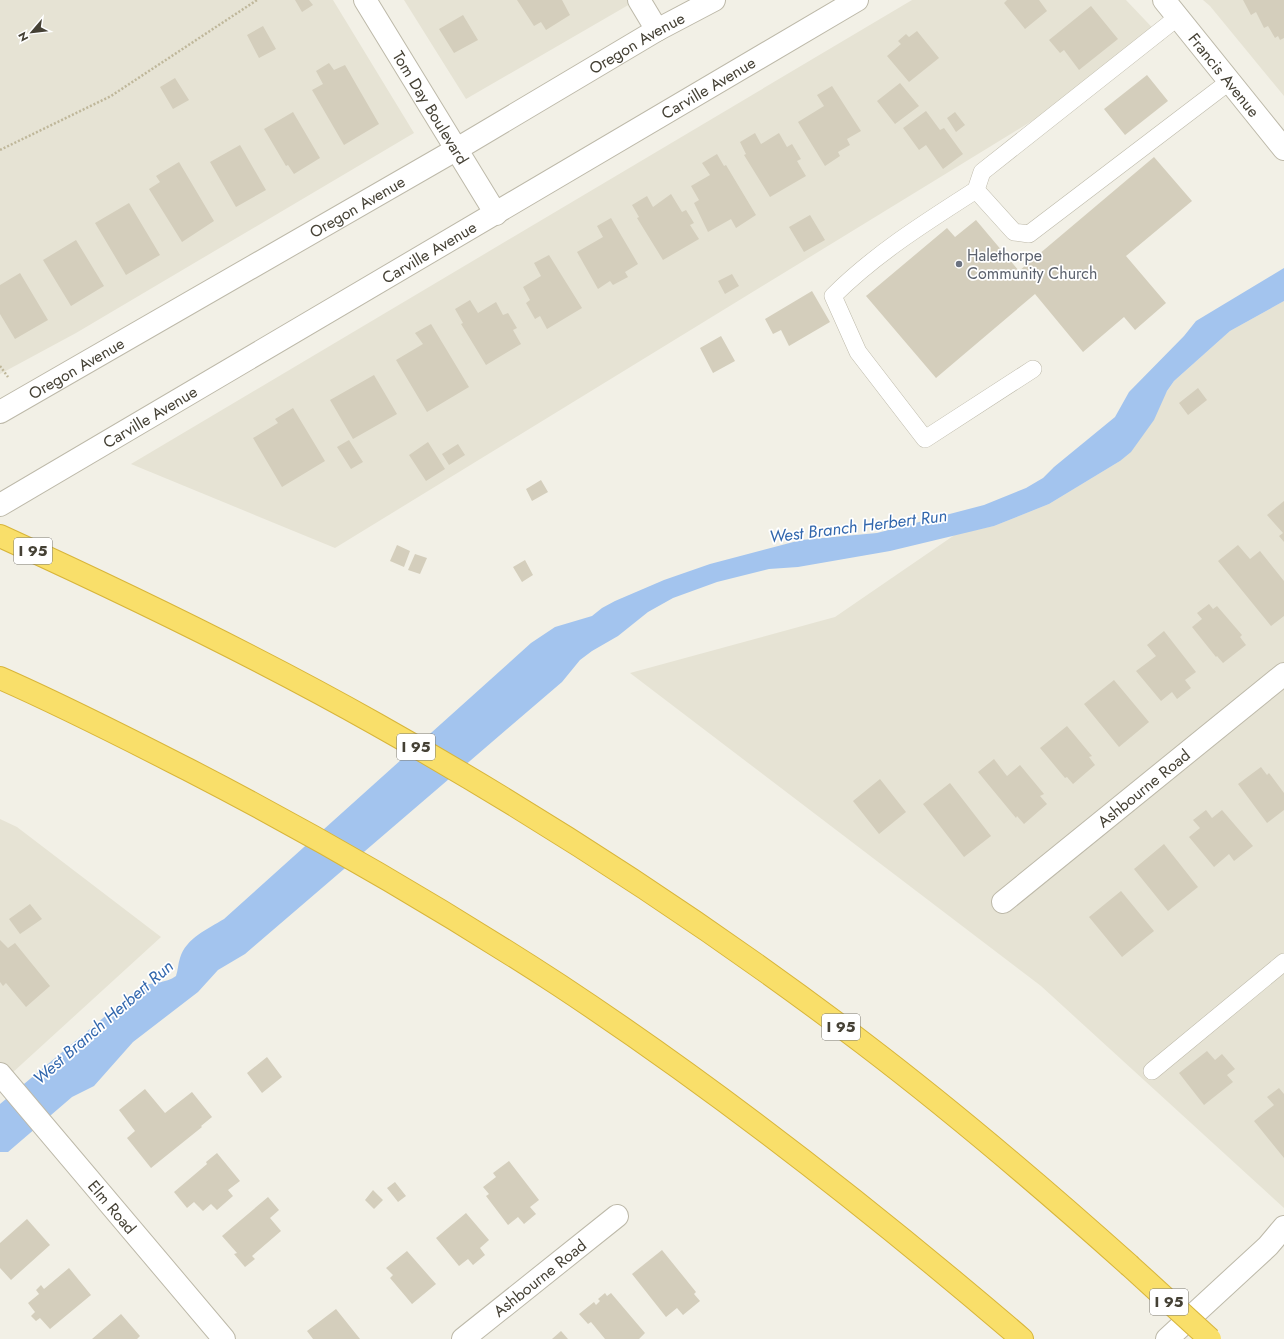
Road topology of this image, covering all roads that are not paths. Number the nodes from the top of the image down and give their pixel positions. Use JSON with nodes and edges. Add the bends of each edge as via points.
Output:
{"nodes":[{"id":1,"x":365,"y":0,"type":"edge"},
{"id":2,"x":639,"y":0,"type":"edge"},
{"id":3,"x":714,"y":0,"type":"edge"},
{"id":4,"x":858,"y":0,"type":"edge"},
{"id":5,"x":1164,"y":0,"type":"edge"},
{"id":6,"x":1178,"y":17,"type":"junction"},
{"id":7,"x":657,"y":30,"type":"junction"},
{"id":8,"x":1230,"y":81,"type":"junction"},
{"id":9,"x":457,"y":149,"type":"junction"},
{"id":10,"x":1284,"y":149,"type":"edge"},
{"id":11,"x":976,"y":190,"type":"junction"},
{"id":12,"x":496,"y":214,"type":"junction"},
{"id":13,"x":1034,"y":369,"type":"dead end"},
{"id":14,"x":0,"y":412,"type":"edge"},
{"id":15,"x":0,"y":505,"type":"edge"},
{"id":16,"x":0,"y":536,"type":"edge"},
{"id":17,"x":1284,"y":674,"type":"edge"},
{"id":18,"x":0,"y":678,"type":"edge"},
{"id":19,"x":1003,"y":902,"type":"dead end"},
{"id":20,"x":1284,"y":962,"type":"edge"},
{"id":21,"x":1152,"y":1071,"type":"dead end"},
{"id":22,"x":4,"y":1079,"type":"edge"},
{"id":23,"x":617,"y":1216,"type":"dead end"},
{"id":24,"x":1284,"y":1227,"type":"edge"},
{"id":25,"x":224,"y":1339,"type":"edge"},
{"id":26,"x":463,"y":1339,"type":"edge"},
{"id":27,"x":1022,"y":1339,"type":"edge"},
{"id":28,"x":1167,"y":1339,"type":"edge"},
{"id":29,"x":1210,"y":1339,"type":"edge"}],
"edges":[{"from":1,"to":9,"type":"street","name":"Tom Day Boulevard"},
{"from":2,"to":7,"type":"street"},
{"from":3,"to":7,"type":"street","name":"Oregon Avenue"},
{"from":4,"to":12,"type":"street","name":"Carville Avenue"},
{"from":5,"to":6,"type":"street","name":"Francis Avenue"},
{"from":6,"to":8,"type":"street","name":"Francis Avenue"},
{"from":6,"to":11,"type":"lane","via":[[982,172]]},
{"from":7,"to":9,"type":"street","name":"Oregon Avenue"},
{"from":8,"to":10,"type":"street","name":"Francis Avenue"},
{"from":8,"to":11,"type":"lane","via":[[1029,234],[1014,232]]},
{"from":9,"to":12,"type":"street","name":"Tom Day Boulevard"},
{"from":9,"to":14,"type":"street","name":"Oregon Avenue"},
{"from":11,"to":13,"type":"lane","via":[[859,272],[833,296],[858,352],[925,439]]},
{"from":12,"to":15,"type":"street","name":"Carville Avenue"},
{"from":16,"to":29,"type":"highway","number":"I 95","bridge":true,"via":[[234,648],[374,722],[532,816],[714,935],[863,1043],[1004,1156]]},
{"from":17,"to":19,"type":"street","name":"Ashbourne Road"},
{"from":18,"to":27,"type":"highway","via":[[87,718],[354,860],[561,987],[699,1083],[844,1192]]},
{"from":20,"to":21,"type":"lane"},
{"from":22,"to":25,"type":"street","name":"Elm Road"},
{"from":23,"to":26,"type":"street","name":"Ashbourne Road"},
{"from":24,"to":28,"type":"street","via":[[1268,1246]]}]}
